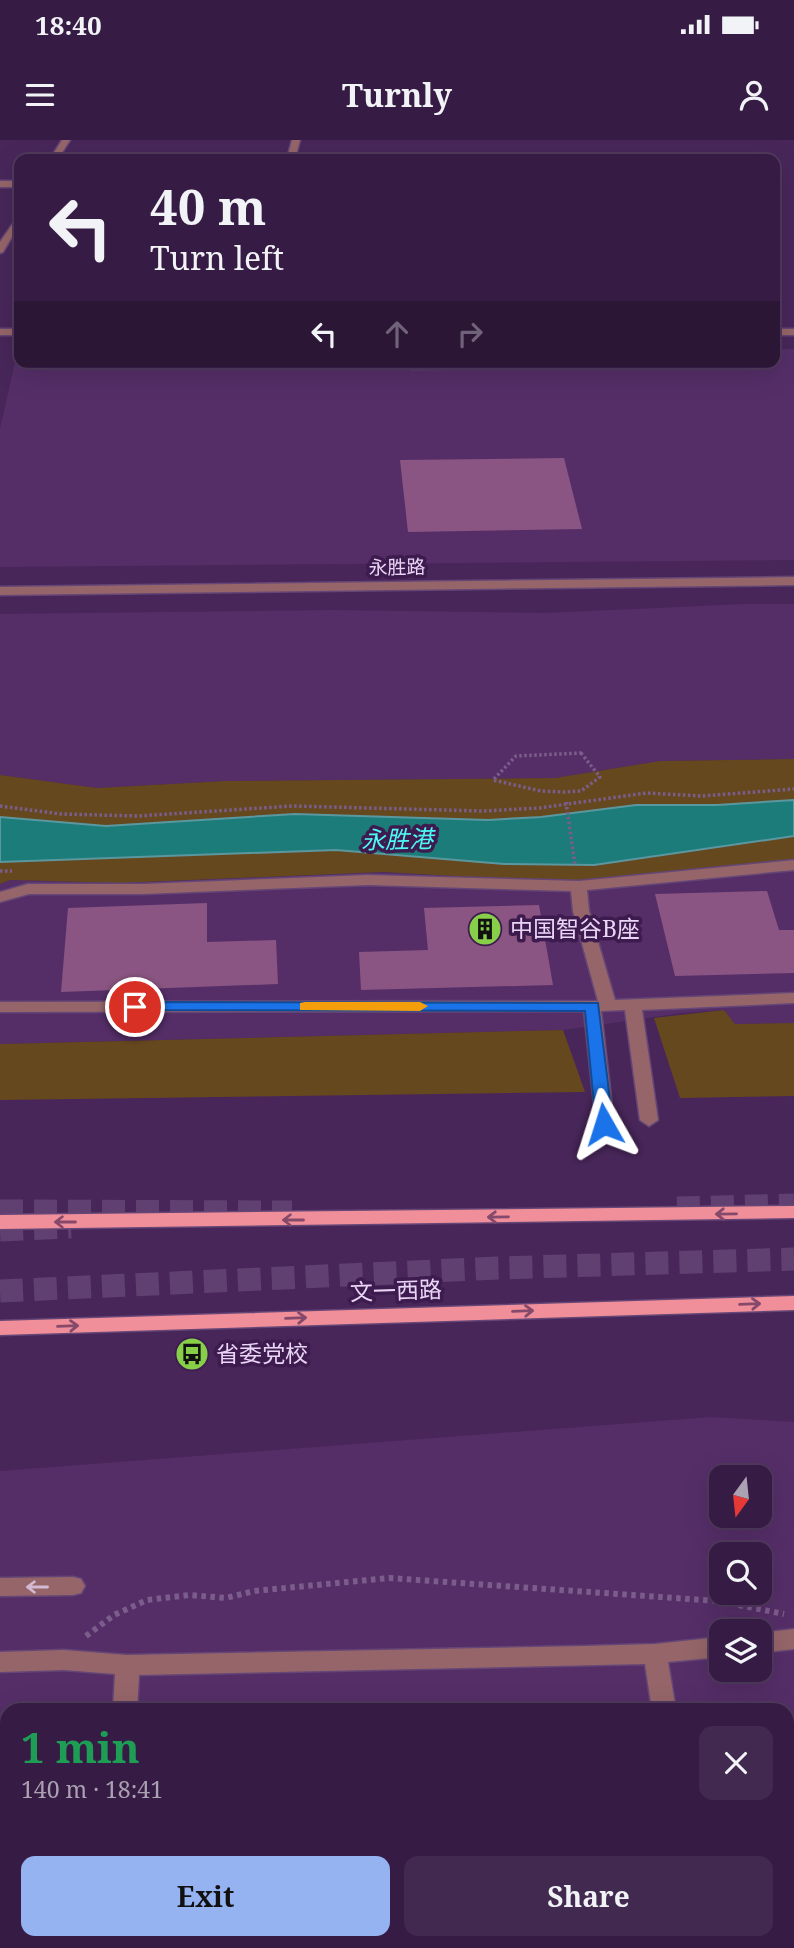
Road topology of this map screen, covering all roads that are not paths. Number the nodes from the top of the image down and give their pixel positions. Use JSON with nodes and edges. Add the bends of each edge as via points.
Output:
{"nodes":[{"id":1,"x":14,"y":226,"type":"edge"},
{"id":2,"x":0,"y":250,"type":"edge"},
{"id":3,"x":794,"y":581,"type":"edge"},
{"id":4,"x":0,"y":592,"type":"edge"},
{"id":5,"x":794,"y":864,"type":"edge"},
{"id":6,"x":579,"y":886,"type":"junction"},
{"id":7,"x":0,"y":897,"type":"edge"},
{"id":8,"x":794,"y":998,"type":"edge"},
{"id":9,"x":633,"y":1005,"type":"junction"},
{"id":10,"x":600,"y":1006,"type":"junction"},
{"id":11,"x":0,"y":1007,"type":"edge"},
{"id":12,"x":649,"y":1120,"type":"dead end"},
{"id":13,"x":604,"y":1124,"type":"dead end"},
{"id":14,"x":794,"y":1212,"type":"edge"},
{"id":15,"x":0,"y":1222,"type":"edge"},
{"id":16,"x":794,"y":1303,"type":"edge"},
{"id":17,"x":0,"y":1328,"type":"edge"},
{"id":18,"x":73,"y":1586,"type":"dead end"},
{"id":19,"x":0,"y":1587,"type":"edge"},
{"id":20,"x":792,"y":1630,"type":"edge"},
{"id":21,"x":772,"y":1638,"type":"edge"},
{"id":22,"x":709,"y":1648,"type":"edge"},
{"id":23,"x":655,"y":1654,"type":"junction"},
{"id":24,"x":0,"y":1662,"type":"edge"},
{"id":25,"x":127,"y":1665,"type":"junction"},
{"id":26,"x":125,"y":1703,"type":"edge"},
{"id":27,"x":663,"y":1703,"type":"edge"}],
"edges":[{"from":1,"to":2,"type":"street"},
{"from":3,"to":4,"type":"street","name":"永胜路"},
{"from":5,"to":6,"type":"street"},
{"from":6,"to":7,"type":"street","via":[[368,880],[28,890]]},
{"from":6,"to":10,"type":"street"},
{"from":8,"to":9,"type":"street"},
{"from":9,"to":10,"type":"street"},
{"from":9,"to":12,"type":"street"},
{"from":10,"to":11,"type":"street"},
{"from":10,"to":13,"type":"street"},
{"from":14,"to":15,"type":"main road","one_way":true},
{"from":17,"to":16,"type":"main road","name":"文一西路","one_way":true},
{"from":18,"to":19,"type":"street","one_way":true},
{"from":20,"to":21,"type":"street"},
{"from":22,"to":23,"type":"street"},
{"from":23,"to":25,"type":"street"},
{"from":23,"to":27,"type":"street"},
{"from":24,"to":25,"type":"street","via":[[64,1660]]},
{"from":25,"to":26,"type":"street"}]}
